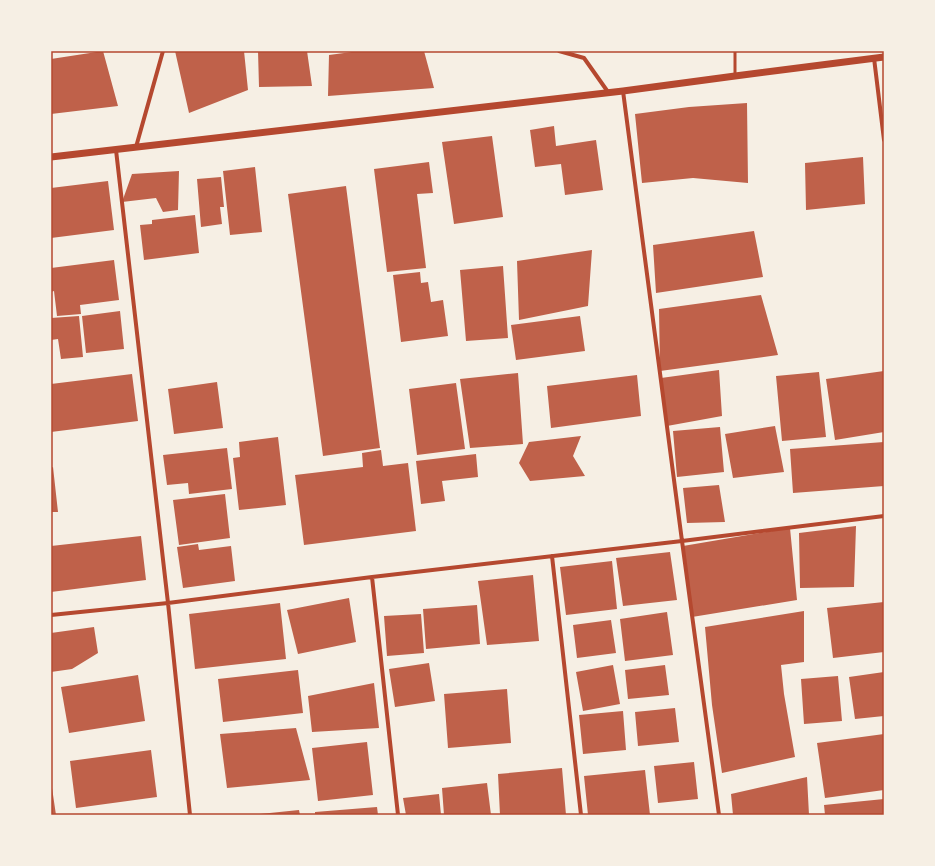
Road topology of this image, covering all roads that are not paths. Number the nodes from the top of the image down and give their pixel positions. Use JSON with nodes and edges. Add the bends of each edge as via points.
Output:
{"nodes":[{"id":1,"x":163,"y":51,"type":"edge"},
{"id":2,"x":560,"y":51,"type":"edge"},
{"id":3,"x":735,"y":51,"type":"edge"},
{"id":4,"x":884,"y":57,"type":"edge"},
{"id":5,"x":874,"y":58,"type":"junction"},
{"id":6,"x":735,"y":76,"type":"junction"},
{"id":7,"x":623,"y":91,"type":"junction"},
{"id":8,"x":608,"y":92,"type":"junction"},
{"id":9,"x":884,"y":140,"type":"edge"},
{"id":10,"x":136,"y":147,"type":"junction"},
{"id":11,"x":116,"y":150,"type":"junction"},
{"id":12,"x":51,"y":157,"type":"edge"},
{"id":13,"x":884,"y":516,"type":"edge"},
{"id":14,"x":682,"y":541,"type":"junction"},
{"id":15,"x":552,"y":556,"type":"junction"},
{"id":16,"x":372,"y":577,"type":"junction"},
{"id":17,"x":168,"y":604,"type":"junction"},
{"id":18,"x":51,"y":615,"type":"edge"},
{"id":19,"x":190,"y":815,"type":"edge"},
{"id":20,"x":398,"y":815,"type":"edge"},
{"id":21,"x":581,"y":815,"type":"edge"},
{"id":22,"x":719,"y":815,"type":"edge"}],
"edges":[{"from":1,"to":10,"type":"street"},
{"from":2,"to":8,"type":"street","via":[[584,58]]},
{"from":3,"to":6,"type":"lane"},
{"from":4,"to":5,"type":"street"},
{"from":5,"to":6,"type":"street"},
{"from":5,"to":9,"type":"street"},
{"from":6,"to":7,"type":"street"},
{"from":7,"to":8,"type":"street"},
{"from":7,"to":14,"type":"street"},
{"from":8,"to":10,"type":"street"},
{"from":10,"to":11,"type":"street"},
{"from":11,"to":12,"type":"street"},
{"from":11,"to":17,"type":"street"},
{"from":13,"to":14,"type":"street"},
{"from":14,"to":15,"type":"street"},
{"from":14,"to":22,"type":"street"},
{"from":15,"to":16,"type":"street"},
{"from":15,"to":21,"type":"street"},
{"from":16,"to":17,"type":"street"},
{"from":16,"to":20,"type":"street"},
{"from":17,"to":18,"type":"street"},
{"from":17,"to":19,"type":"street"}]}
